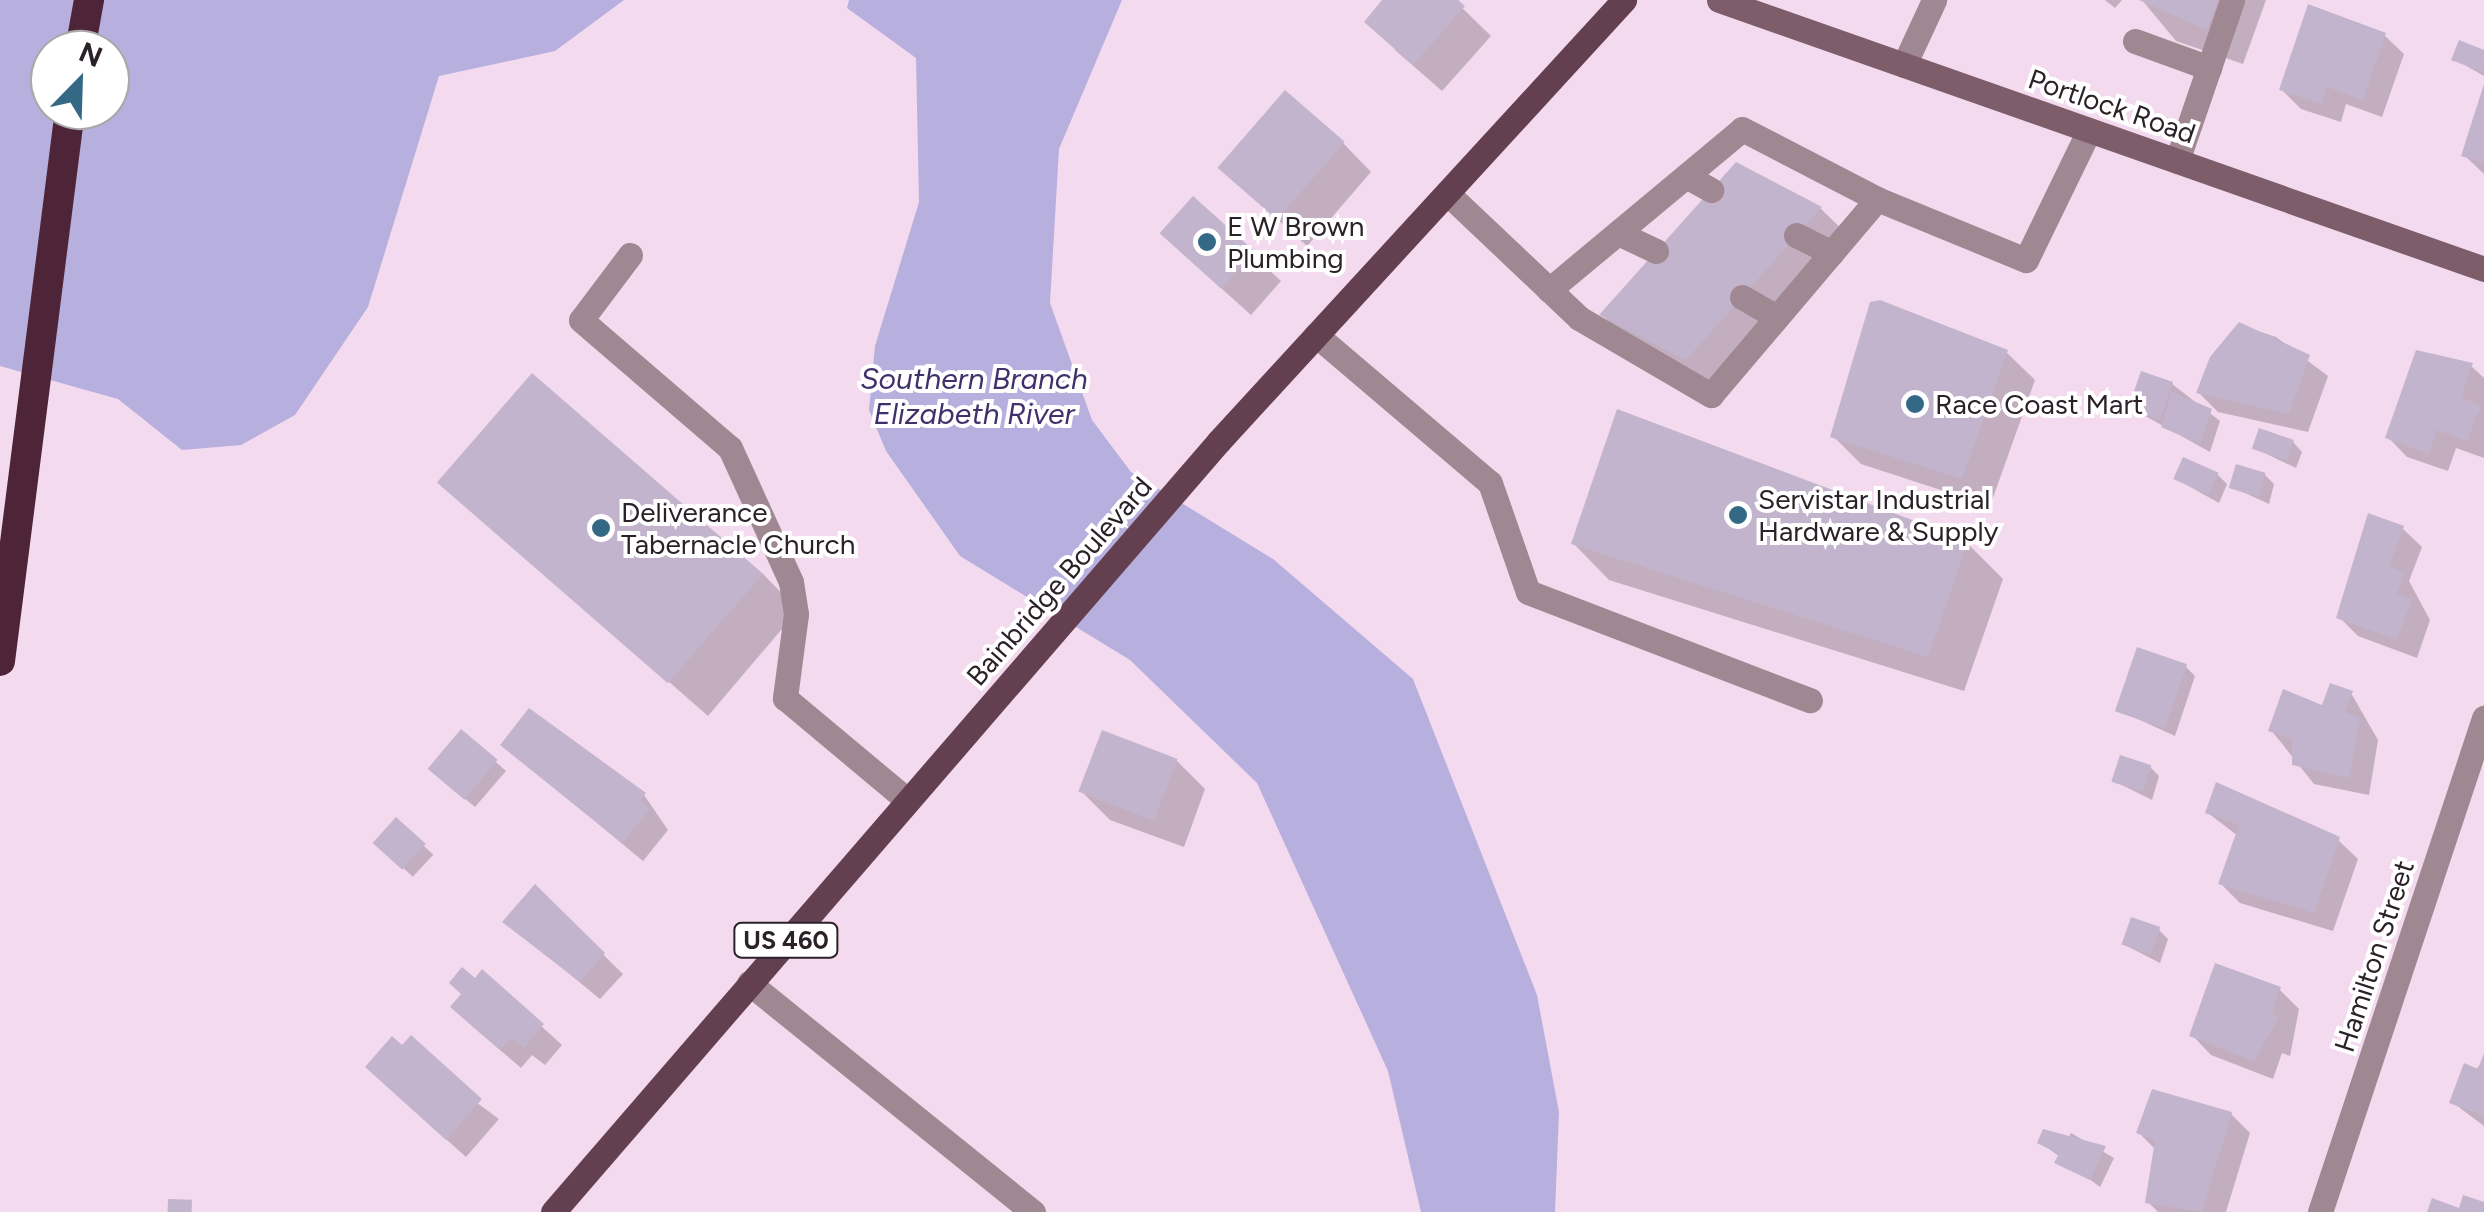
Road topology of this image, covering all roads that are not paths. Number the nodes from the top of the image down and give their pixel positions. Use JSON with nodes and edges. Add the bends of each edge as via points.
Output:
{"nodes":[{"id":1,"x":89,"y":0,"type":"edge"},
{"id":2,"x":1624,"y":0,"type":"edge"},
{"id":3,"x":1719,"y":0,"type":"edge"},
{"id":4,"x":1934,"y":0,"type":"edge"},
{"id":5,"x":2232,"y":0,"type":"edge"},
{"id":6,"x":84,"y":30,"type":"edge"},
{"id":7,"x":2136,"y":41,"type":"dead end"},
{"id":8,"x":1904,"y":64,"type":"junction"},
{"id":9,"x":2209,"y":68,"type":"junction"},
{"id":10,"x":67,"y":130,"type":"edge"},
{"id":11,"x":2090,"y":130,"type":"junction"},
{"id":12,"x":2177,"y":161,"type":"junction"},
{"id":13,"x":1686,"y":176,"type":"junction"},
{"id":14,"x":1711,"y":190,"type":"dead end"},
{"id":15,"x":1447,"y":193,"type":"junction"},
{"id":16,"x":1877,"y":199,"type":"junction"},
{"id":17,"x":1618,"y":233,"type":"junction"},
{"id":18,"x":1796,"y":236,"type":"dead end"},
{"id":19,"x":1656,"y":251,"type":"dead end"},
{"id":20,"x":1832,"y":253,"type":"junction"},
{"id":21,"x":630,"y":255,"type":"dead end"},
{"id":22,"x":2484,"y":269,"type":"edge"},
{"id":23,"x":1549,"y":290,"type":"junction"},
{"id":24,"x":1742,"y":297,"type":"dead end"},
{"id":25,"x":1776,"y":318,"type":"junction"},
{"id":26,"x":1316,"y":335,"type":"junction"},
{"id":27,"x":0,"y":661,"type":"edge"},
{"id":28,"x":1810,"y":700,"type":"dead end"},
{"id":29,"x":2484,"y":718,"type":"edge"},
{"id":30,"x":908,"y":801,"type":"junction"},
{"id":31,"x":749,"y":983,"type":"junction"},
{"id":32,"x":553,"y":1212,"type":"edge"},
{"id":33,"x":1033,"y":1212,"type":"edge"},
{"id":34,"x":2320,"y":1212,"type":"edge"}],
"edges":[{"from":1,"to":6,"type":"highway"},
{"from":2,"to":15,"type":"main road","name":"Bainbridge Boulevard","number":"US 460"},
{"from":3,"to":8,"type":"main road","name":"Portlock Road"},
{"from":4,"to":8,"type":"street"},
{"from":5,"to":9,"type":"street"},
{"from":7,"to":9,"type":"street"},
{"from":8,"to":11,"type":"main road","name":"Portlock Road"},
{"from":9,"to":12,"type":"street"},
{"from":10,"to":27,"type":"highway"},
{"from":11,"to":12,"type":"main road","name":"Portlock Road"},
{"from":11,"to":16,"type":"street","via":[[2026,260]]},
{"from":12,"to":22,"type":"main road","name":"Portlock Road"},
{"from":13,"to":14,"type":"street"},
{"from":13,"to":16,"type":"street","via":[[1742,129]]},
{"from":13,"to":17,"type":"street"},
{"from":15,"to":23,"type":"street"},
{"from":15,"to":26,"type":"main road","name":"Bainbridge Boulevard","number":"US 460"},
{"from":16,"to":20,"type":"street"},
{"from":17,"to":19,"type":"street"},
{"from":17,"to":23,"type":"street"},
{"from":18,"to":20,"type":"street"},
{"from":20,"to":25,"type":"street"},
{"from":21,"to":30,"type":"street","via":[[581,320],[730,448],[791,582],[796,614],[785,698]]},
{"from":23,"to":25,"type":"street","via":[[1578,318],[1711,396]]},
{"from":24,"to":25,"type":"street"},
{"from":26,"to":28,"type":"street","via":[[1490,483],[1528,592]]},
{"from":26,"to":30,"type":"main road","name":"Bainbridge Boulevard","number":"US 460"},
{"from":29,"to":34,"type":"street","name":"Hamilton Street"},
{"from":30,"to":31,"type":"main road","name":"Bainbridge Boulevard","number":"US 460"},
{"from":31,"to":32,"type":"main road","name":"Bainbridge Boulevard","number":"US 460"},
{"from":31,"to":33,"type":"street"}]}
